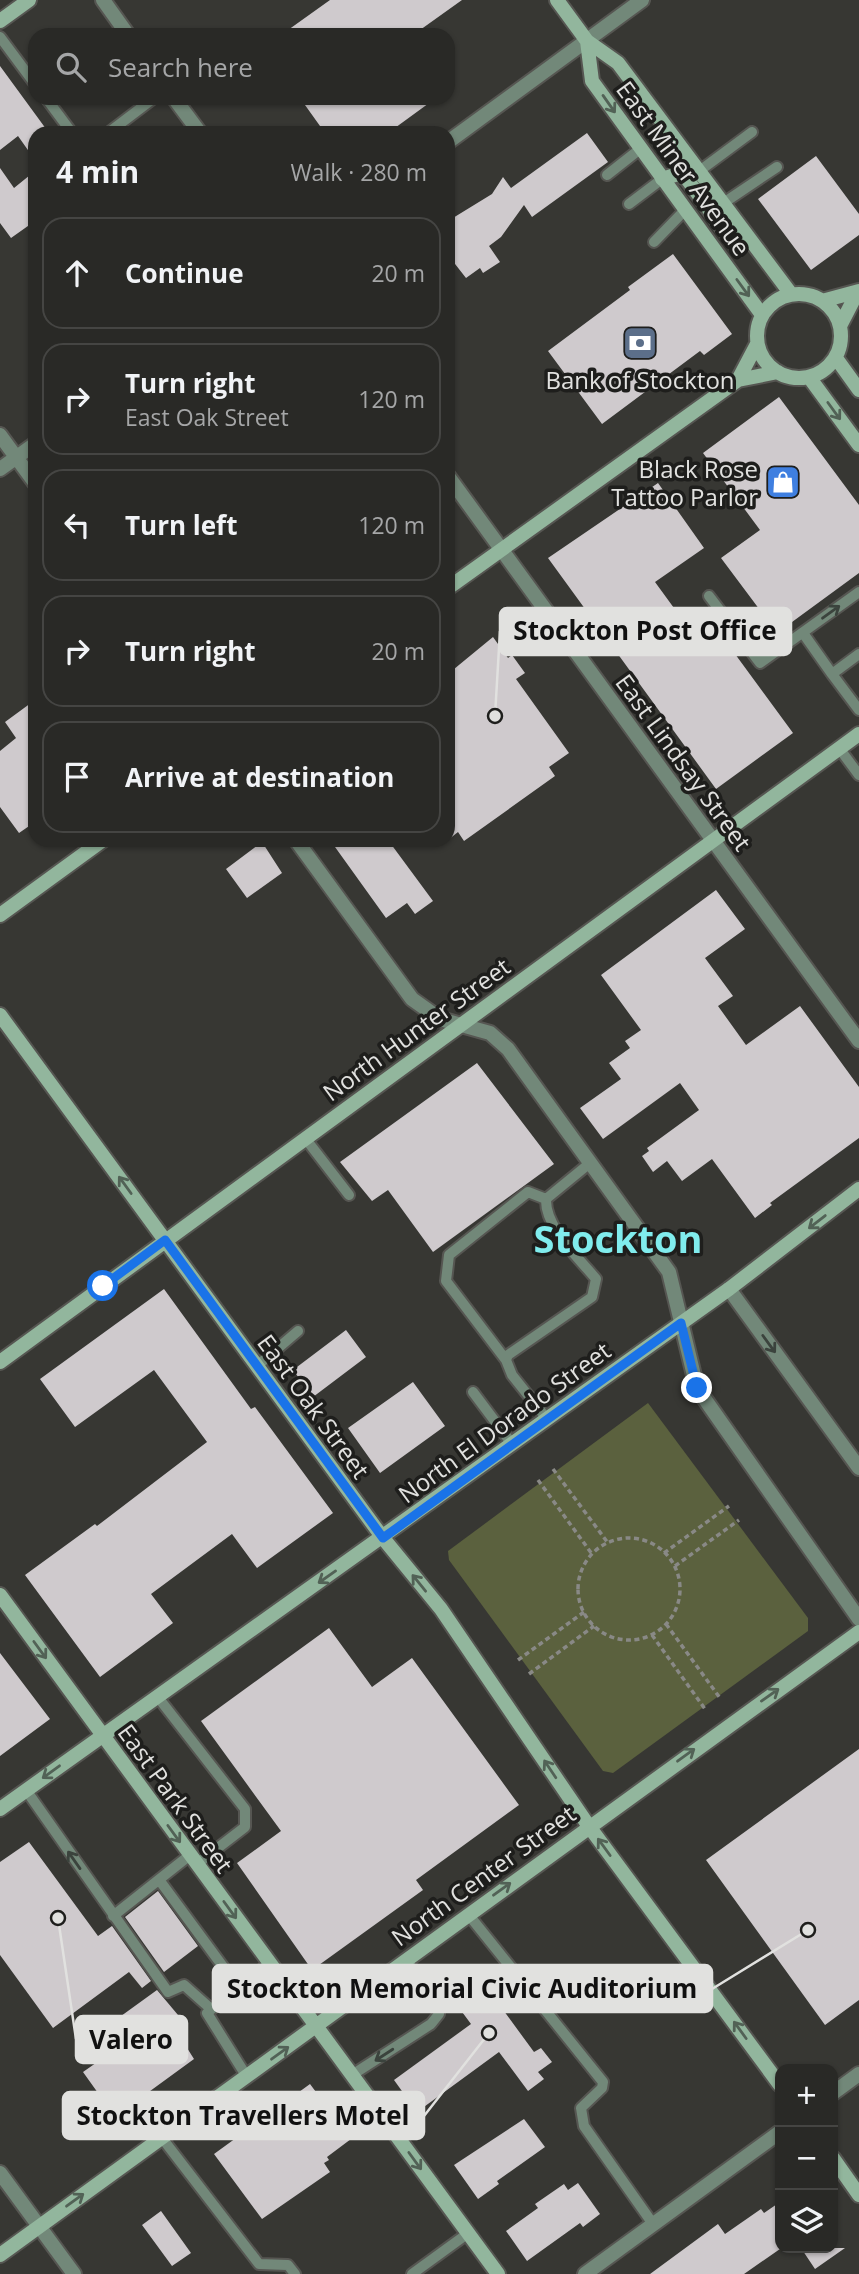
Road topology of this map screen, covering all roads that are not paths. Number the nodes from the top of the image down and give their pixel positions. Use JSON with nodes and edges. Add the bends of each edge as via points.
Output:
{"nodes":[{"id":1,"x":30,"y":0,"type":"edge"},
{"id":2,"x":103,"y":0,"type":"edge"},
{"id":3,"x":557,"y":0,"type":"edge"},
{"id":4,"x":642,"y":0,"type":"edge"},
{"id":5,"x":0,"y":22,"type":"edge"},
{"id":6,"x":123,"y":28,"type":"edge"},
{"id":7,"x":0,"y":37,"type":"edge"},
{"id":8,"x":587,"y":41,"type":"junction"},
{"id":9,"x":28,"y":75,"type":"edge"},
{"id":10,"x":51,"y":105,"type":"edge"},
{"id":11,"x":146,"y":105,"type":"edge"},
{"id":12,"x":179,"y":105,"type":"edge"},
{"id":13,"x":67,"y":126,"type":"edge"},
{"id":14,"x":117,"y":126,"type":"edge"},
{"id":15,"x":195,"y":126,"type":"edge"},
{"id":16,"x":752,"y":132,"type":"dead end"},
{"id":17,"x":455,"y":137,"type":"edge"},
{"id":18,"x":640,"y":149,"type":"junction"},
{"id":19,"x":777,"y":167,"type":"dead end"},
{"id":20,"x":698,"y":172,"type":"junction"},
{"id":21,"x":607,"y":175,"type":"dead end"},
{"id":22,"x":662,"y":179,"type":"junction"},
{"id":23,"x":629,"y":204,"type":"dead end"},
{"id":24,"x":722,"y":204,"type":"junction"},
{"id":25,"x":706,"y":207,"type":"junction"},
{"id":26,"x":685,"y":210,"type":"junction"},
{"id":27,"x":748,"y":237,"type":"junction"},
{"id":28,"x":654,"y":242,"type":"dead end"},
{"id":29,"x":858,"y":292,"type":"edge"},
{"id":30,"x":792,"y":294,"type":"junction"},
{"id":31,"x":822,"y":301,"type":"junction"},
{"id":32,"x":762,"y":315,"type":"junction"},
{"id":33,"x":840,"y":326,"type":"junction"},
{"id":34,"x":757,"y":344,"type":"junction"},
{"id":35,"x":836,"y":358,"type":"junction"},
{"id":36,"x":778,"y":372,"type":"junction"},
{"id":37,"x":809,"y":377,"type":"junction"},
{"id":38,"x":738,"y":380,"type":"junction"},
{"id":39,"x":859,"y":390,"type":"edge"},
{"id":40,"x":0,"y":435,"type":"edge"},
{"id":41,"x":859,"y":446,"type":"edge"},
{"id":42,"x":28,"y":449,"type":"edge"},
{"id":43,"x":16,"y":458,"type":"junction"},
{"id":44,"x":0,"y":469,"type":"edge"},
{"id":45,"x":28,"y":474,"type":"edge"},
{"id":46,"x":455,"y":485,"type":"edge"},
{"id":47,"x":501,"y":549,"type":"junction"},
{"id":48,"x":455,"y":583,"type":"edge"},
{"id":49,"x":859,"y":592,"type":"edge"},
{"id":50,"x":709,"y":596,"type":"dead end"},
{"id":51,"x":803,"y":633,"type":"junction"},
{"id":52,"x":859,"y":654,"type":"edge"},
{"id":53,"x":832,"y":674,"type":"junction"},
{"id":54,"x":859,"y":710,"type":"edge"},
{"id":55,"x":859,"y":734,"type":"edge"},
{"id":56,"x":839,"y":748,"type":"junction"},
{"id":57,"x":859,"y":775,"type":"edge"},
{"id":58,"x":713,"y":840,"type":"junction"},
{"id":59,"x":93,"y":847,"type":"edge"},
{"id":60,"x":301,"y":847,"type":"edge"},
{"id":61,"x":0,"y":915,"type":"edge"},
{"id":62,"x":0,"y":1015,"type":"edge"},
{"id":63,"x":460,"y":1026,"type":"junction"},
{"id":64,"x":859,"y":1041,"type":"edge"},
{"id":65,"x":306,"y":1138,"type":"junction"},
{"id":66,"x":590,"y":1163,"type":"junction"},
{"id":67,"x":859,"y":1189,"type":"edge"},
{"id":68,"x":349,"y":1195,"type":"dead end"},
{"id":69,"x":546,"y":1199,"type":"junction"},
{"id":70,"x":165,"y":1240,"type":"junction"},
{"id":71,"x":729,"y":1289,"type":"junction"},
{"id":72,"x":681,"y":1323,"type":"junction"},
{"id":73,"x":298,"y":1331,"type":"dead end"},
{"id":74,"x":506,"y":1360,"type":"junction"},
{"id":75,"x":0,"y":1362,"type":"edge"},
{"id":76,"x":257,"y":1366,"type":"junction"},
{"id":77,"x":473,"y":1392,"type":"dead end"},
{"id":78,"x":547,"y":1419,"type":"junction"},
{"id":79,"x":512,"y":1444,"type":"junction"},
{"id":80,"x":859,"y":1468,"type":"edge"},
{"id":81,"x":383,"y":1538,"type":"junction"},
{"id":82,"x":0,"y":1595,"type":"edge"},
{"id":83,"x":859,"y":1619,"type":"edge"},
{"id":84,"x":859,"y":1632,"type":"edge"},
{"id":85,"x":158,"y":1696,"type":"junction"},
{"id":86,"x":101,"y":1735,"type":"junction"},
{"id":87,"x":26,"y":1790,"type":"junction"},
{"id":88,"x":0,"y":1809,"type":"edge"},
{"id":89,"x":588,"y":1825,"type":"junction"},
{"id":90,"x":193,"y":1860,"type":"junction"},
{"id":91,"x":160,"y":1881,"type":"junction"},
{"id":92,"x":468,"y":1914,"type":"junction"},
{"id":93,"x":113,"y":1916,"type":"junction"},
{"id":94,"x":407,"y":1960,"type":"junction"},
{"id":95,"x":270,"y":1963,"type":"junction"},
{"id":96,"x":238,"y":1987,"type":"junction"},
{"id":97,"x":209,"y":2011,"type":"junction"},
{"id":98,"x":317,"y":2027,"type":"junction"},
{"id":99,"x":859,"y":2074,"type":"edge"},
{"id":100,"x":352,"y":2075,"type":"junction"},
{"id":101,"x":247,"y":2077,"type":"junction"},
{"id":102,"x":775,"y":2078,"type":"edge"},
{"id":103,"x":838,"y":2089,"type":"edge"},
{"id":104,"x":775,"y":2136,"type":"edge"},
{"id":105,"x":162,"y":2138,"type":"junction"},
{"id":106,"x":838,"y":2165,"type":"edge"},
{"id":107,"x":0,"y":2173,"type":"edge"},
{"id":108,"x":859,"y":2194,"type":"edge"},
{"id":109,"x":653,"y":2224,"type":"junction"},
{"id":110,"x":39,"y":2226,"type":"junction"},
{"id":111,"x":467,"y":2234,"type":"junction"},
{"id":112,"x":0,"y":2255,"type":"edge"},
{"id":113,"x":74,"y":2274,"type":"edge"},
{"id":114,"x":295,"y":2274,"type":"edge"},
{"id":115,"x":412,"y":2274,"type":"edge"},
{"id":116,"x":498,"y":2274,"type":"edge"},
{"id":117,"x":585,"y":2274,"type":"edge"}],
"edges":[{"from":1,"to":5,"type":"street"},
{"from":2,"to":6,"type":"street"},
{"from":3,"to":8,"type":"street","name":"East Miner Avenue"},
{"from":4,"to":8,"type":"street"},
{"from":7,"to":9,"type":"lane"},
{"from":8,"to":17,"type":"street"},
{"from":8,"to":18,"type":"street","name":"East Miner Avenue","one_way":true,"via":[[592,80]]},
{"from":8,"to":20,"type":"street","name":"East Miner Avenue","via":[[618,63]]},
{"from":10,"to":13,"type":"lane"},
{"from":11,"to":14,"type":"lane"},
{"from":12,"to":15,"type":"street"},
{"from":16,"to":20,"type":"lane"},
{"from":18,"to":21,"type":"lane"},
{"from":18,"to":22,"type":"street","name":"East Miner Avenue"},
{"from":19,"to":24,"type":"lane"},
{"from":20,"to":24,"type":"street","name":"East Miner Avenue"},
{"from":22,"to":23,"type":"lane"},
{"from":22,"to":25,"type":"street","via":[[678,174],[687,179]]},
{"from":22,"to":26,"type":"street","name":"East Miner Avenue"},
{"from":24,"to":27,"type":"street","name":"East Miner Avenue"},
{"from":25,"to":26,"type":"street"},
{"from":25,"to":27,"type":"street","via":[[724,230]]},
{"from":26,"to":28,"type":"lane"},
{"from":26,"to":32,"type":"street","name":"East Miner Avenue","one_way":true},
{"from":27,"to":30,"type":"street","name":"East Miner Avenue"},
{"from":29,"to":31,"type":"street"},
{"from":29,"to":33,"type":"street"},
{"from":30,"to":31,"type":"street"},
{"from":30,"to":32,"type":"street"},
{"from":31,"to":33,"type":"street"},
{"from":32,"to":34,"type":"street"},
{"from":33,"to":35,"type":"street"},
{"from":34,"to":36,"type":"street","via":[[763,358]]},
{"from":34,"to":38,"type":"street"},
{"from":35,"to":37,"type":"street"},
{"from":35,"to":39,"type":"street"},
{"from":36,"to":37,"type":"street","via":[[799,379]]},
{"from":36,"to":38,"type":"street"},
{"from":37,"to":41,"type":"street","one_way":true},
{"from":38,"to":47,"type":"street"},
{"from":40,"to":43,"type":"street"},
{"from":42,"to":43,"type":"street"},
{"from":43,"to":44,"type":"street"},
{"from":43,"to":45,"type":"street"},
{"from":46,"to":47,"type":"street","name":"East Lindsay Street"},
{"from":47,"to":48,"type":"street"},
{"from":47,"to":58,"type":"street","name":"East Lindsay Street"},
{"from":51,"to":49,"type":"lane","one_way":true},
{"from":50,"to":51,"type":"lane","via":[[760,663]]},
{"from":51,"to":53,"type":"lane"},
{"from":52,"to":53,"type":"lane"},
{"from":53,"to":54,"type":"lane"},
{"from":55,"to":56,"type":"street","name":"North Hunter Street"},
{"from":56,"to":57,"type":"lane"},
{"from":56,"to":58,"type":"street","name":"North Hunter Street"},
{"from":58,"to":63,"type":"street","name":"North Hunter Street"},
{"from":58,"to":64,"type":"street","name":"East Lindsay Street"},
{"from":59,"to":61,"type":"street"},
{"from":60,"to":63,"type":"street","via":[[412,999]]},
{"from":70,"to":62,"type":"street","name":"East Oak Street","one_way":true},
{"from":63,"to":65,"type":"street","name":"North Hunter Street"},
{"from":63,"to":66,"type":"street","via":[[490,1033],[508,1049]]},
{"from":65,"to":68,"type":"lane"},
{"from":65,"to":70,"type":"street","name":"North Hunter Street"},
{"from":66,"to":69,"type":"lane"},
{"from":66,"to":72,"type":"street","via":[[669,1272]]},
{"from":67,"to":71,"type":"street","name":"North El Dorado Street","one_way":true},
{"from":69,"to":74,"type":"lane","via":[[551,1221],[596,1279],[595,1290],[592,1297]]},
{"from":69,"to":74,"type":"lane","via":[[528,1192],[449,1255],[446,1281]]},
{"from":70,"to":75,"type":"street","name":"North Hunter Street"},
{"from":70,"to":76,"type":"street","name":"East Oak Street"},
{"from":71,"to":72,"type":"street","name":"North El Dorado Street"},
{"from":71,"to":80,"type":"street","one_way":true},
{"from":72,"to":78,"type":"street","name":"North El Dorado Street"},
{"from":72,"to":83,"type":"street","via":[[697,1388]]},
{"from":73,"to":76,"type":"lane"},
{"from":74,"to":78,"type":"lane","via":[[512,1375]]},
{"from":76,"to":81,"type":"street","name":"East Oak Street"},
{"from":77,"to":79,"type":"lane"},
{"from":78,"to":79,"type":"street","name":"North El Dorado Street"},
{"from":79,"to":81,"type":"street","name":"North El Dorado Street"},
{"from":81,"to":85,"type":"street","name":"North El Dorado Street","one_way":true},
{"from":89,"to":81,"type":"street","name":"East Oak Street","one_way":true,"via":[[441,1609]]},
{"from":82,"to":86,"type":"street","name":"East Park Street","one_way":true},
{"from":89,"to":84,"type":"street","name":"North Center Street","one_way":true},
{"from":85,"to":86,"type":"street","name":"North El Dorado Street"},
{"from":85,"to":90,"type":"lane","via":[[245,1809],[245,1827]]},
{"from":86,"to":87,"type":"street","name":"North El Dorado Street","one_way":true},
{"from":86,"to":90,"type":"street","name":"East Park Street","one_way":true},
{"from":87,"to":88,"type":"street","name":"North El Dorado Street"},
{"from":93,"to":87,"type":"lane","one_way":true},
{"from":92,"to":89,"type":"street","name":"North Center Street","one_way":true},
{"from":102,"to":89,"type":"street","name":"East Oak Street","one_way":true},
{"from":90,"to":91,"type":"lane"},
{"from":90,"to":95,"type":"street","name":"East Park Street","one_way":true},
{"from":91,"to":93,"type":"lane"},
{"from":91,"to":96,"type":"lane"},
{"from":92,"to":94,"type":"street","name":"North Center Street"},
{"from":92,"to":109,"type":"lane","via":[[603,2082],[581,2108],[584,2126]]},
{"from":93,"to":97,"type":"lane","via":[[168,1992],[184,1985]]},
{"from":94,"to":98,"type":"street","name":"North Center Street"},
{"from":94,"to":100,"type":"lane","one_way":true,"via":[[437,2001],[439,2014],[431,2024]]},
{"from":95,"to":96,"type":"lane"},
{"from":95,"to":98,"type":"street","name":"East Park Street"},
{"from":96,"to":97,"type":"lane"},
{"from":97,"to":101,"type":"lane"},
{"from":98,"to":100,"type":"street","name":"East Park Street"},
{"from":101,"to":98,"type":"street","name":"North Center Street","one_way":true},
{"from":99,"to":103,"type":"street"},
{"from":100,"to":111,"type":"street","name":"East Park Street","one_way":true},
{"from":101,"to":105,"type":"street","name":"North Center Street"},
{"from":104,"to":109,"type":"street"},
{"from":110,"to":105,"type":"street","name":"North Center Street","one_way":true},
{"from":105,"to":114,"type":"lane","via":[[259,2264],[288,2264]]},
{"from":106,"to":108,"type":"street"},
{"from":107,"to":110,"type":"street"},
{"from":109,"to":117,"type":"street"},
{"from":110,"to":112,"type":"street","name":"North Center Street"},
{"from":110,"to":113,"type":"street"},
{"from":111,"to":115,"type":"lane"},
{"from":111,"to":116,"type":"street","name":"East Park Street"}]}
